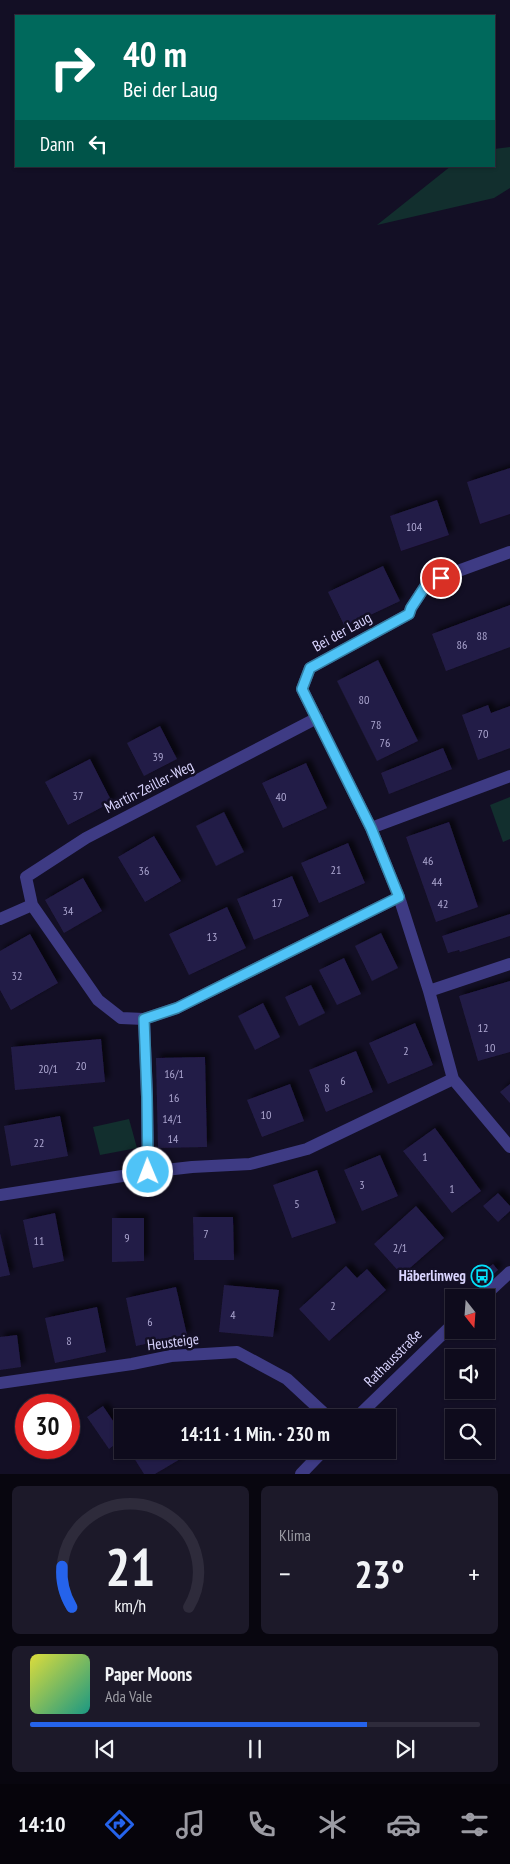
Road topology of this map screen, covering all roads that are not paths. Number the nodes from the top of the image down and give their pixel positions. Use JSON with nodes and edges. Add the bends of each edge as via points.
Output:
{"nodes":[{"id":1,"x":510,"y":552,"type":"edge"},
{"id":2,"x":317,"y":718,"type":"junction"},
{"id":3,"x":510,"y":776,"type":"edge"},
{"id":4,"x":371,"y":828,"type":"junction"},
{"id":5,"x":399,"y":897,"type":"junction"},
{"id":6,"x":32,"y":905,"type":"junction"},
{"id":7,"x":0,"y":919,"type":"edge"},
{"id":8,"x":510,"y":964,"type":"edge"},
{"id":9,"x":429,"y":991,"type":"junction"},
{"id":10,"x":144,"y":1019,"type":"junction"},
{"id":11,"x":453,"y":1079,"type":"junction"},
{"id":12,"x":510,"y":1147,"type":"edge"},
{"id":13,"x":148,"y":1172,"type":"junction"},
{"id":14,"x":0,"y":1195,"type":"edge"},
{"id":15,"x":510,"y":1272,"type":"edge"},
{"id":16,"x":492,"y":1289,"type":"edge"},
{"id":17,"x":445,"y":1332,"type":"edge"},
{"id":18,"x":0,"y":1383,"type":"edge"},
{"id":19,"x":319,"y":1409,"type":"edge"},
{"id":20,"x":365,"y":1409,"type":"edge"},
{"id":21,"x":315,"y":1459,"type":"edge"},
{"id":22,"x":301,"y":1474,"type":"edge"}],
"edges":[{"from":1,"to":2,"type":"street","name":"Bei der Laug","via":[[428,582],[409,614],[310,668],[302,689]]},
{"from":2,"to":4,"type":"street","name":"Bei der Laug"},
{"from":2,"to":6,"type":"street","name":"Martin-Zeiller-Weg","via":[[86,838],[26,877]]},
{"from":3,"to":4,"type":"street"},
{"from":4,"to":5,"type":"street","name":"Bei der Laug"},
{"from":5,"to":9,"type":"street","name":"Bei der Laug"},
{"from":5,"to":10,"type":"street","via":[[177,1008]]},
{"from":6,"to":7,"type":"street"},
{"from":6,"to":10,"type":"street","name":"Martin-Zeiller-Weg","via":[[98,1000],[122,1018]]},
{"from":8,"to":9,"type":"street"},
{"from":9,"to":11,"type":"street","name":"Bei der Laug"},
{"from":10,"to":13,"type":"street"},
{"from":11,"to":12,"type":"street","name":"Bei der Laug"},
{"from":11,"to":13,"type":"street","via":[[307,1149],[250,1164]]},
{"from":13,"to":14,"type":"street"},
{"from":15,"to":16,"type":"street"},
{"from":17,"to":20,"type":"street","name":"Rathausstraße"},
{"from":18,"to":19,"type":"street","name":"Heusteige","via":[[171,1356],[237,1352],[287,1379]]},
{"from":21,"to":22,"type":"street"}]}
